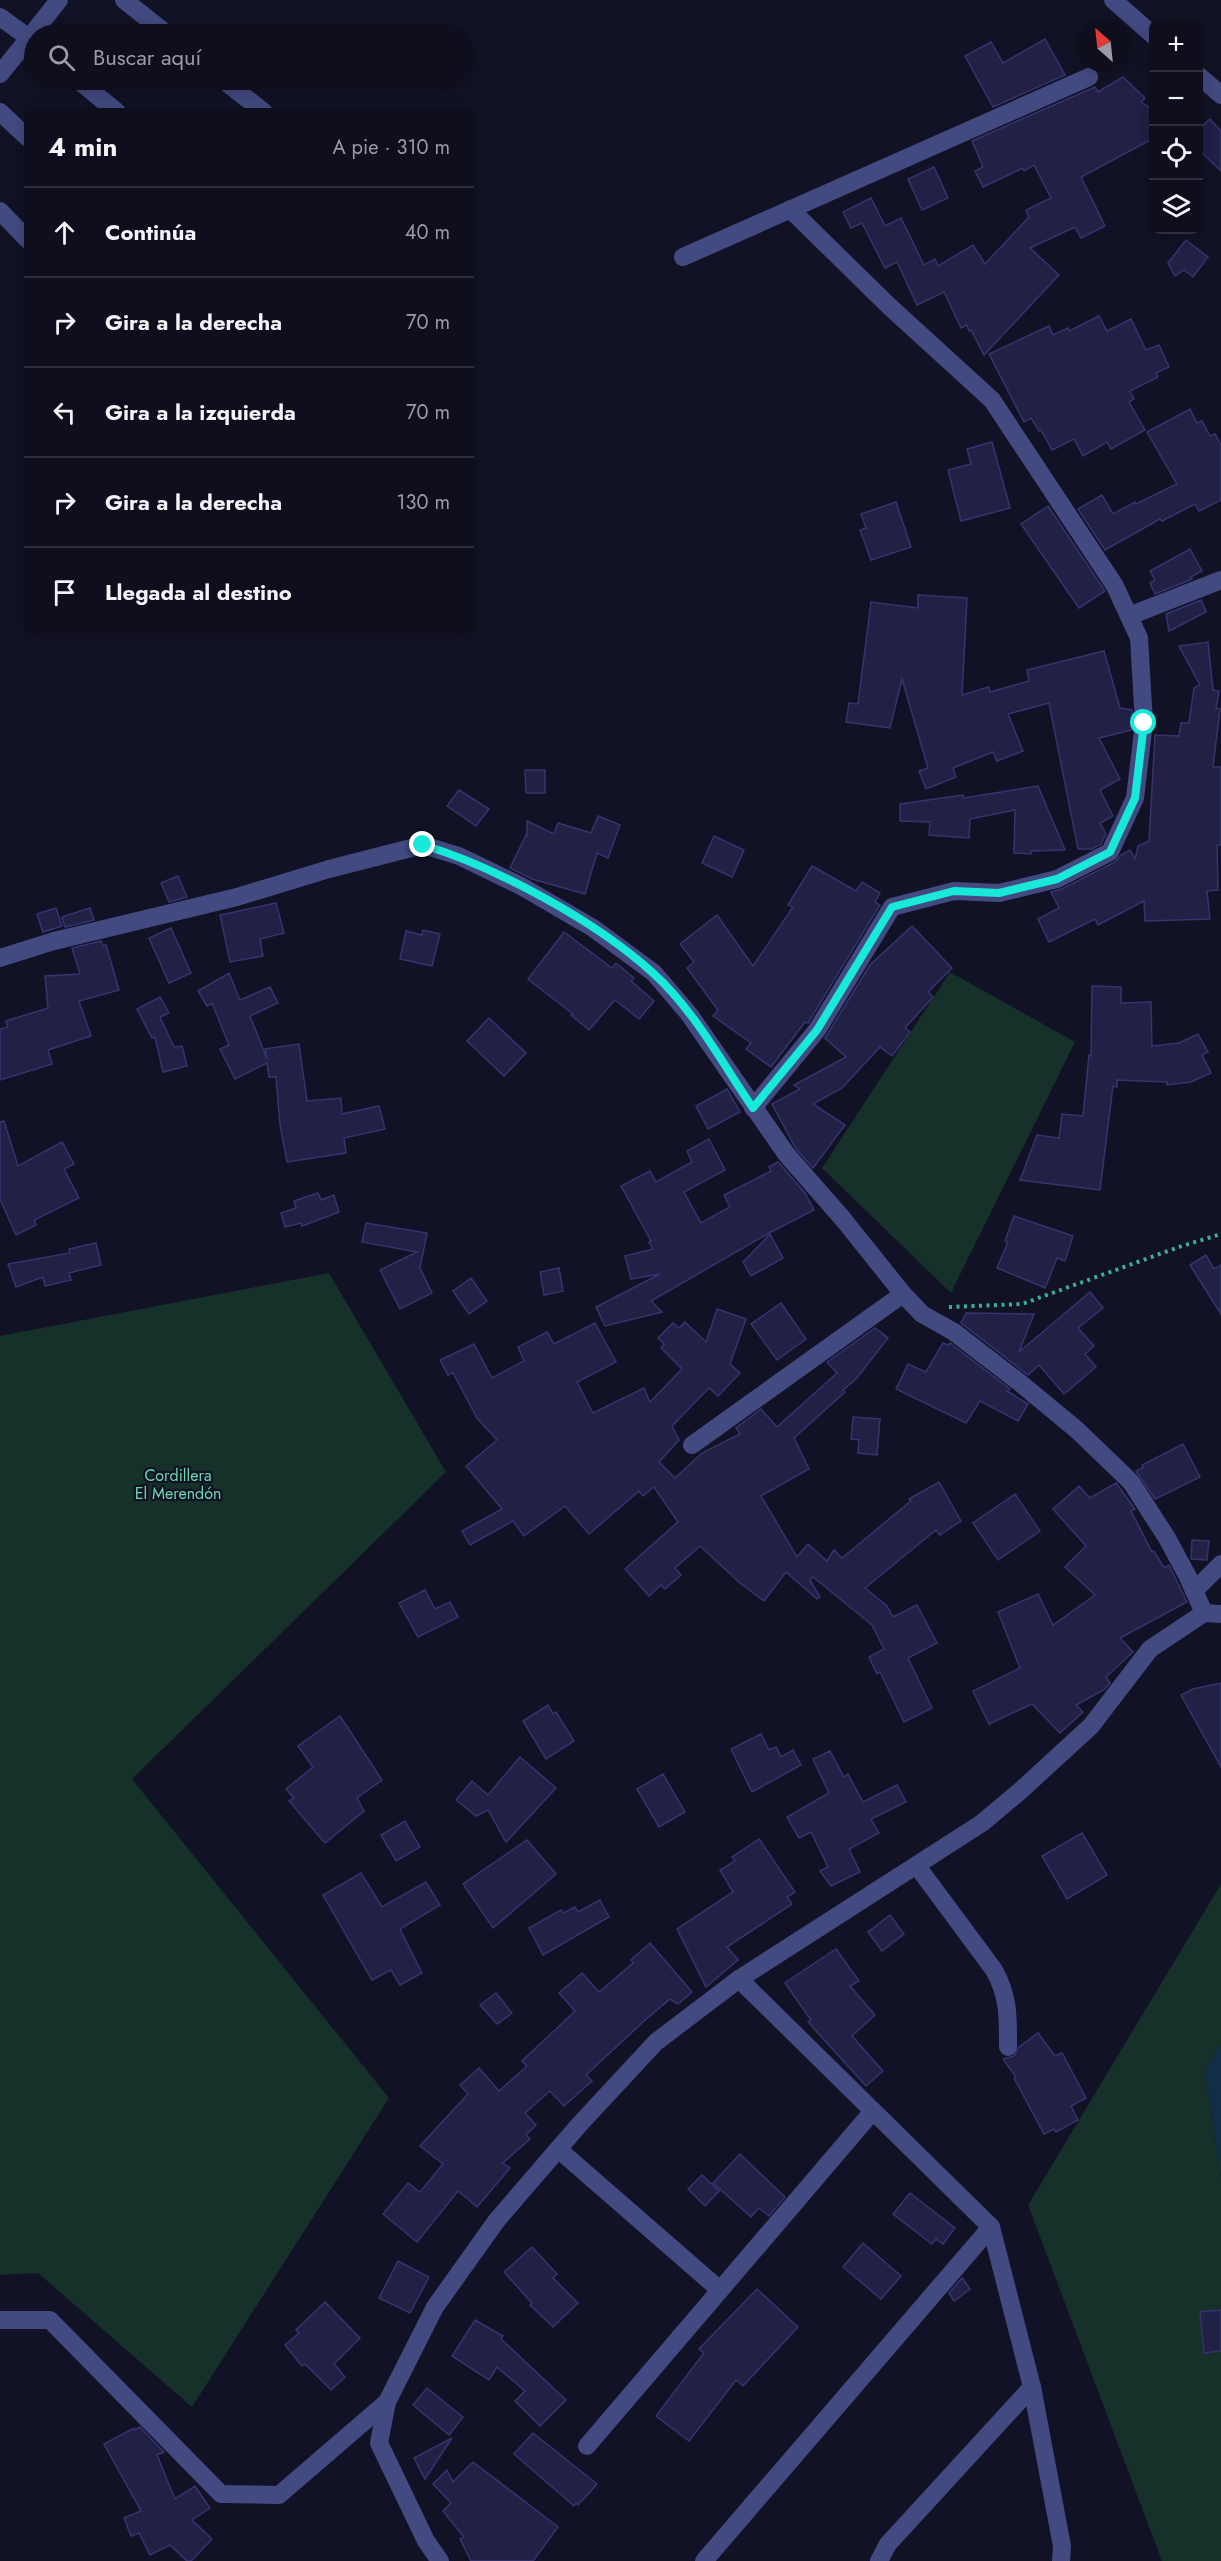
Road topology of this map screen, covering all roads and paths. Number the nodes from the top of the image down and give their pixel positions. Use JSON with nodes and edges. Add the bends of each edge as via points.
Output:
{"nodes":[{"id":1,"x":59,"y":0,"type":"edge"},
{"id":2,"x":124,"y":0,"type":"edge"},
{"id":3,"x":1113,"y":0,"type":"edge"},
{"id":4,"x":0,"y":17,"type":"edge"},
{"id":5,"x":43,"y":24,"type":"edge"},
{"id":6,"x":154,"y":24,"type":"edge"},
{"id":7,"x":1149,"y":32,"type":"edge"},
{"id":8,"x":24,"y":34,"type":"edge"},
{"id":9,"x":24,"y":48,"type":"edge"},
{"id":10,"x":0,"y":74,"type":"edge"},
{"id":11,"x":1089,"y":78,"type":"dead end"},
{"id":12,"x":1203,"y":79,"type":"edge"},
{"id":13,"x":90,"y":90,"type":"edge"},
{"id":14,"x":236,"y":90,"type":"edge"},
{"id":15,"x":1221,"y":95,"type":"edge"},
{"id":16,"x":112,"y":108,"type":"edge"},
{"id":17,"x":259,"y":108,"type":"edge"},
{"id":18,"x":0,"y":112,"type":"edge"},
{"id":19,"x":24,"y":134,"type":"edge"},
{"id":20,"x":790,"y":209,"type":"junction"},
{"id":21,"x":0,"y":211,"type":"edge"},
{"id":22,"x":24,"y":236,"type":"edge"},
{"id":23,"x":683,"y":257,"type":"dead end"},
{"id":24,"x":1221,"y":580,"type":"edge"},
{"id":25,"x":1129,"y":616,"type":"junction"},
{"id":26,"x":0,"y":958,"type":"edge"},
{"id":27,"x":753,"y":1108,"type":"junction"},
{"id":28,"x":1221,"y":1234,"type":"edge"},
{"id":29,"x":903,"y":1294,"type":"junction"},
{"id":30,"x":922,"y":1314,"type":"junction"},
{"id":31,"x":692,"y":1445,"type":"dead end"},
{"id":32,"x":1221,"y":1564,"type":"edge"},
{"id":33,"x":1194,"y":1591,"type":"junction"},
{"id":34,"x":1212,"y":1614,"type":"edge"},
{"id":35,"x":917,"y":1866,"type":"junction"},
{"id":36,"x":739,"y":1979,"type":"junction"},
{"id":37,"x":1008,"y":2048,"type":"dead end"},
{"id":38,"x":873,"y":2111,"type":"junction"},
{"id":39,"x":558,"y":2149,"type":"junction"},
{"id":40,"x":991,"y":2227,"type":"junction"},
{"id":41,"x":720,"y":2290,"type":"junction"},
{"id":42,"x":0,"y":2320,"type":"edge"},
{"id":43,"x":1032,"y":2387,"type":"junction"},
{"id":44,"x":387,"y":2402,"type":"junction"},
{"id":45,"x":587,"y":2446,"type":"dead end"},
{"id":46,"x":440,"y":2561,"type":"edge"},
{"id":47,"x":705,"y":2561,"type":"edge"},
{"id":48,"x":879,"y":2561,"type":"edge"},
{"id":49,"x":1061,"y":2561,"type":"edge"}],
"edges":[{"from":1,"to":5,"type":"street"},
{"from":2,"to":6,"type":"street"},
{"from":3,"to":7,"type":"street"},
{"from":4,"to":8,"type":"street"},
{"from":9,"to":10,"type":"street"},
{"from":11,"to":20,"type":"street"},
{"from":12,"to":15,"type":"street"},
{"from":13,"to":16,"type":"street"},
{"from":14,"to":17,"type":"street"},
{"from":18,"to":19,"type":"street"},
{"from":20,"to":23,"type":"street"},
{"from":20,"to":25,"type":"street","via":[[992,400],[1115,586]]},
{"from":21,"to":22,"type":"street"},
{"from":24,"to":25,"type":"street"},
{"from":25,"to":27,"type":"street","via":[[1139,638],[1144,723],[1135,798],[1110,852],[1057,879],[999,893],[954,891],[892,907],[817,1030]]},
{"from":26,"to":27,"type":"street","via":[[423,845],[459,856],[521,886],[593,927],[654,973],[689,1014]]},
{"from":27,"to":29,"type":"street","via":[[787,1155]]},
{"from":28,"to":30,"type":"path","via":[[1022,1304],[950,1306]]},
{"from":29,"to":30,"type":"street"},
{"from":29,"to":31,"type":"street"},
{"from":30,"to":33,"type":"street","via":[[954,1332],[1019,1382],[1131,1482],[1167,1538]]},
{"from":32,"to":33,"type":"street"},
{"from":33,"to":34,"type":"street"},
{"from":34,"to":35,"type":"street","via":[[1150,1649],[1091,1726],[982,1823]]},
{"from":35,"to":36,"type":"street"},
{"from":35,"to":37,"type":"street","via":[[1003,1987],[1008,2010]]},
{"from":36,"to":38,"type":"street"},
{"from":36,"to":39,"type":"street","via":[[656,2042]]},
{"from":38,"to":40,"type":"street"},
{"from":38,"to":41,"type":"street"},
{"from":39,"to":41,"type":"street"},
{"from":39,"to":44,"type":"street","via":[[496,2220],[435,2307]]},
{"from":40,"to":43,"type":"street"},
{"from":40,"to":47,"type":"street"},
{"from":41,"to":45,"type":"street"},
{"from":42,"to":44,"type":"street","via":[[50,2320],[221,2494],[279,2495]]},
{"from":43,"to":48,"type":"street","via":[[888,2544]]},
{"from":43,"to":49,"type":"street","via":[[1062,2546]]},
{"from":44,"to":46,"type":"street","via":[[379,2443],[426,2541]]}]}
